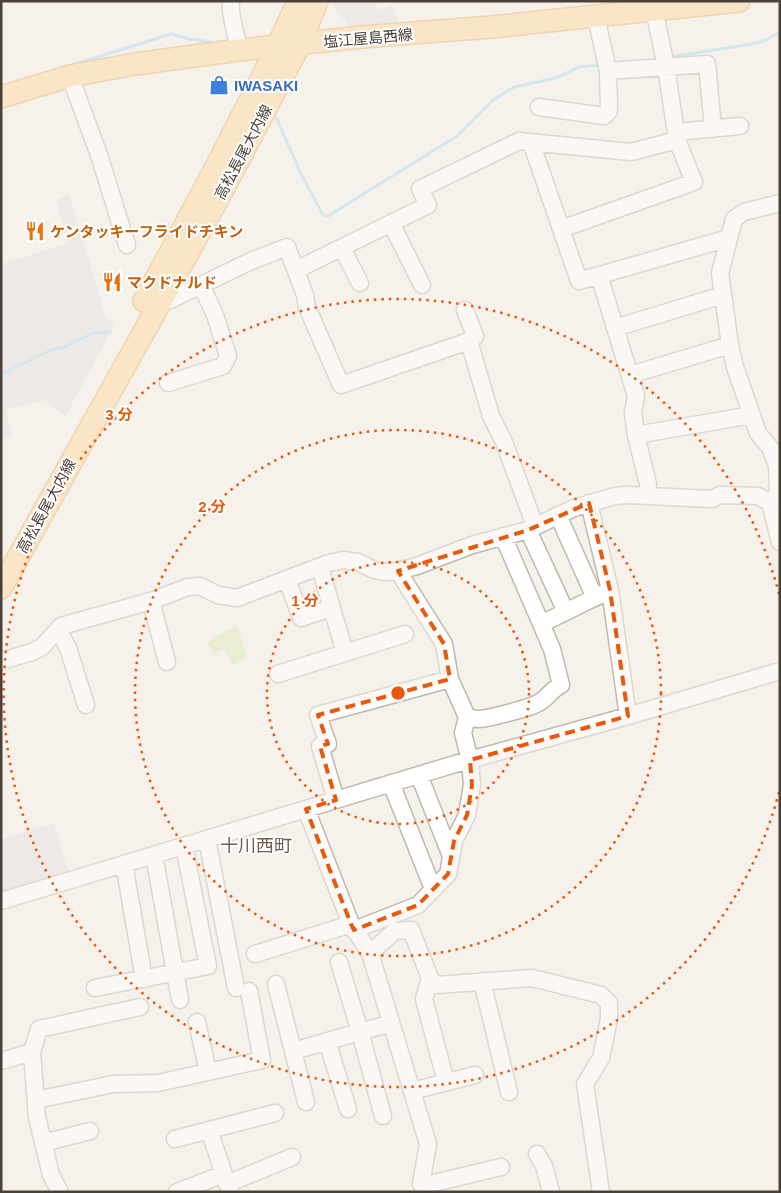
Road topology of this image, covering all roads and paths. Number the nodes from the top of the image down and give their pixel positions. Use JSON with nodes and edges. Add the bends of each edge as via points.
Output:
{"nodes":[{"id":1,"x":231,"y":1,"type":"edge"},
{"id":2,"x":298,"y":1,"type":"edge"},
{"id":3,"x":317,"y":1,"type":"edge"},
{"id":4,"x":739,"y":1,"type":"edge"},
{"id":5,"x":700,"y":4,"type":"edge"},
{"id":6,"x":654,"y":10,"type":"junction"},
{"id":7,"x":596,"y":16,"type":"junction"},
{"id":8,"x":300,"y":44,"type":"junction"},
{"id":9,"x":278,"y":46,"type":"junction"},
{"id":10,"x":239,"y":50,"type":"junction"},
{"id":11,"x":665,"y":61,"type":"junction"},
{"id":12,"x":607,"y":66,"type":"junction"},
{"id":13,"x":70,"y":76,"type":"junction"},
{"id":14,"x":1,"y":97,"type":"edge"},
{"id":15,"x":539,"y":107,"type":"dead end"},
{"id":16,"x":740,"y":126,"type":"dead end"},
{"id":17,"x":713,"y":128,"type":"junction"},
{"id":18,"x":676,"y":136,"type":"junction"},
{"id":19,"x":531,"y":142,"type":"junction"},
{"id":20,"x":780,"y":203,"type":"edge"},
{"id":21,"x":391,"y":223,"type":"junction"},
{"id":22,"x":561,"y":229,"type":"junction"},
{"id":23,"x":729,"y":238,"type":"junction"},
{"id":24,"x":127,"y":245,"type":"dead end"},
{"id":25,"x":342,"y":248,"type":"junction"},
{"id":26,"x":296,"y":270,"type":"junction"},
{"id":27,"x":599,"y":275,"type":"junction"},
{"id":28,"x":360,"y":283,"type":"dead end"},
{"id":29,"x":201,"y":285,"type":"junction"},
{"id":30,"x":422,"y":285,"type":"dead end"},
{"id":31,"x":723,"y":295,"type":"junction"},
{"id":32,"x":163,"y":296,"type":"junction"},
{"id":33,"x":465,"y":310,"type":"dead end"},
{"id":34,"x":615,"y":328,"type":"junction"},
{"id":35,"x":469,"y":341,"type":"junction"},
{"id":36,"x":730,"y":345,"type":"junction"},
{"id":37,"x":630,"y":375,"type":"junction"},
{"id":38,"x":168,"y":383,"type":"dead end"},
{"id":39,"x":752,"y":415,"type":"junction"},
{"id":40,"x":636,"y":435,"type":"junction"},
{"id":41,"x":775,"y":448,"type":"edge"},
{"id":42,"x":648,"y":496,"type":"junction"},
{"id":43,"x":589,"y":503,"type":"junction"},
{"id":44,"x":770,"y":504,"type":"junction"},
{"id":45,"x":558,"y":516,"type":"junction"},
{"id":46,"x":532,"y":528,"type":"junction"},
{"id":47,"x":503,"y":536,"type":"junction"},
{"id":48,"x":780,"y":542,"type":"edge"},
{"id":49,"x":1,"y":559,"type":"edge"},
{"id":50,"x":320,"y":567,"type":"junction"},
{"id":51,"x":398,"y":571,"type":"junction"},
{"id":52,"x":287,"y":580,"type":"junction"},
{"id":53,"x":1,"y":588,"type":"edge"},
{"id":54,"x":610,"y":590,"type":"junction"},
{"id":55,"x":595,"y":598,"type":"junction"},
{"id":56,"x":151,"y":601,"type":"junction"},
{"id":57,"x":331,"y":608,"type":"junction"},
{"id":58,"x":566,"y":612,"type":"junction"},
{"id":59,"x":541,"y":624,"type":"junction"},
{"id":60,"x":58,"y":629,"type":"junction"},
{"id":61,"x":405,"y":634,"type":"dead end"},
{"id":62,"x":345,"y":653,"type":"junction"},
{"id":63,"x":1,"y":662,"type":"edge"},
{"id":64,"x":167,"y":662,"type":"dead end"},
{"id":65,"x":780,"y":671,"type":"edge"},
{"id":66,"x":278,"y":674,"type":"dead end"},
{"id":67,"x":450,"y":679,"type":"junction"},
{"id":68,"x":86,"y":705,"type":"dead end"},
{"id":69,"x":628,"y":716,"type":"junction"},
{"id":70,"x":467,"y":717,"type":"junction"},
{"id":71,"x":470,"y":760,"type":"junction"},
{"id":72,"x":419,"y":775,"type":"junction"},
{"id":73,"x":391,"y":783,"type":"junction"},
{"id":74,"x":336,"y":800,"type":"junction"},
{"id":75,"x":306,"y":809,"type":"junction"},
{"id":76,"x":207,"y":839,"type":"junction"},
{"id":77,"x":184,"y":846,"type":"junction"},
{"id":78,"x":154,"y":855,"type":"junction"},
{"id":79,"x":451,"y":856,"type":"junction"},
{"id":80,"x":124,"y":864,"type":"junction"},
{"id":81,"x":433,"y":889,"type":"junction"},
{"id":82,"x":1,"y":901,"type":"edge"},
{"id":83,"x":352,"y":927,"type":"junction"},
{"id":84,"x":370,"y":953,"type":"junction"},
{"id":85,"x":255,"y":954,"type":"dead end"},
{"id":86,"x":339,"y":962,"type":"dead end"},
{"id":87,"x":175,"y":972,"type":"junction"},
{"id":88,"x":430,"y":978,"type":"junction"},
{"id":89,"x":144,"y":979,"type":"junction"},
{"id":90,"x":482,"y":981,"type":"junction"},
{"id":91,"x":276,"y":984,"type":"dead end"},
{"id":92,"x":95,"y":988,"type":"dead end"},
{"id":93,"x":180,"y":1000,"type":"dead end"},
{"id":94,"x":140,"y":1007,"type":"dead end"},
{"id":95,"x":197,"y":1022,"type":"dead end"},
{"id":96,"x":391,"y":1023,"type":"junction"},
{"id":97,"x":360,"y":1032,"type":"junction"},
{"id":98,"x":327,"y":1041,"type":"junction"},
{"id":99,"x":293,"y":1051,"type":"junction"},
{"id":100,"x":32,"y":1052,"type":"junction"},
{"id":101,"x":1,"y":1061,"type":"edge"},
{"id":102,"x":208,"y":1072,"type":"junction"},
{"id":103,"x":475,"y":1075,"type":"dead end"},
{"id":104,"x":446,"y":1082,"type":"junction"},
{"id":105,"x":412,"y":1091,"type":"junction"},
{"id":106,"x":508,"y":1092,"type":"dead end"},
{"id":107,"x":36,"y":1100,"type":"junction"},
{"id":108,"x":306,"y":1102,"type":"dead end"},
{"id":109,"x":348,"y":1109,"type":"dead end"},
{"id":110,"x":276,"y":1113,"type":"dead end"},
{"id":111,"x":383,"y":1116,"type":"dead end"},
{"id":112,"x":209,"y":1130,"type":"junction"},
{"id":113,"x":90,"y":1131,"type":"dead end"},
{"id":114,"x":175,"y":1139,"type":"dead end"},
{"id":115,"x":43,"y":1142,"type":"junction"},
{"id":116,"x":537,"y":1154,"type":"dead end"},
{"id":117,"x":292,"y":1156,"type":"dead end"},
{"id":118,"x":501,"y":1167,"type":"dead end"},
{"id":119,"x":227,"y":1183,"type":"edge"},
{"id":120,"x":60,"y":1192,"type":"edge"},
{"id":121,"x":177,"y":1192,"type":"edge"},
{"id":122,"x":551,"y":1192,"type":"edge"},
{"id":123,"x":601,"y":1192,"type":"edge"}],
"edges":[{"from":1,"to":10,"type":"street"},
{"from":2,"to":9,"type":"main road","name":"高松長尾大内線"},
{"from":3,"to":8,"type":"main road","name":"高松長尾大内線"},
{"from":4,"to":5,"type":"main road","name":"塩江屋島西線"},
{"from":5,"to":6,"type":"main road","name":"塩江屋島西線"},
{"from":6,"to":7,"type":"main road","name":"塩江屋島西線"},
{"from":6,"to":11,"type":"street"},
{"from":7,"to":8,"type":"main road","name":"塩江屋島西線"},
{"from":7,"to":12,"type":"street"},
{"from":8,"to":9,"type":"main road","name":"塩江屋島西線"},
{"from":8,"to":32,"type":"main road","name":"高松長尾大内線"},
{"from":9,"to":10,"type":"main road","name":"塩江屋島西線"},
{"from":9,"to":49,"type":"main road","name":"高松長尾大内線","via":[[202,194]]},
{"from":10,"to":13,"type":"main road","name":"塩江屋島西線"},
{"from":11,"to":12,"type":"street"},
{"from":11,"to":17,"type":"street","via":[[707,64]]},
{"from":11,"to":18,"type":"street"},
{"from":12,"to":15,"type":"street","via":[[609,112],[604,116]]},
{"from":13,"to":14,"type":"main road","name":"塩江屋島西線"},
{"from":13,"to":24,"type":"street"},
{"from":16,"to":17,"type":"street"},
{"from":17,"to":18,"type":"street"},
{"from":18,"to":19,"type":"street","via":[[631,152]]},
{"from":18,"to":22,"type":"street","via":[[694,182]]},
{"from":19,"to":21,"type":"street","via":[[519,141],[420,189],[428,205]]},
{"from":19,"to":22,"type":"street"},
{"from":20,"to":23,"type":"street","via":[[744,212],[734,219]]},
{"from":21,"to":25,"type":"street"},
{"from":21,"to":30,"type":"street"},
{"from":22,"to":27,"type":"street","via":[[579,281]]},
{"from":23,"to":27,"type":"street"},
{"from":23,"to":31,"type":"street","via":[[720,273]]},
{"from":25,"to":26,"type":"street"},
{"from":25,"to":28,"type":"street"},
{"from":26,"to":29,"type":"street","via":[[288,247],[250,260]]},
{"from":26,"to":35,"type":"street","via":[[307,307],[341,385]]},
{"from":27,"to":34,"type":"street"},
{"from":29,"to":32,"type":"street","via":[[170,300]]},
{"from":29,"to":38,"type":"street","via":[[228,356],[223,366]]},
{"from":31,"to":34,"type":"street"},
{"from":31,"to":36,"type":"street"},
{"from":32,"to":53,"type":"main road","name":"高松長尾大内線"},
{"from":33,"to":35,"type":"street","via":[[475,336]]},
{"from":34,"to":37,"type":"street"},
{"from":35,"to":46,"type":"street","via":[[491,416],[504,442]]},
{"from":36,"to":37,"type":"street"},
{"from":36,"to":39,"type":"street"},
{"from":37,"to":40,"type":"street","via":[[636,396],[633,412]]},
{"from":39,"to":40,"type":"street"},
{"from":39,"to":41,"type":"street","via":[[758,433]]},
{"from":40,"to":42,"type":"street"},
{"from":41,"to":44,"type":"street","via":[[778,493]]},
{"from":42,"to":43,"type":"street","via":[[615,496]]},
{"from":42,"to":44,"type":"street","via":[[712,499],[720,495],[758,496]]},
{"from":43,"to":45,"type":"street"},
{"from":43,"to":54,"type":"street"},
{"from":44,"to":48,"type":"street"},
{"from":45,"to":46,"type":"street"},
{"from":45,"to":55,"type":"street"},
{"from":46,"to":47,"type":"street"},
{"from":46,"to":58,"type":"street"},
{"from":47,"to":51,"type":"street"},
{"from":47,"to":59,"type":"street"},
{"from":50,"to":51,"type":"street","via":[[343,560],[358,562],[374,570]]},
{"from":50,"to":52,"type":"street"},
{"from":50,"to":57,"type":"street"},
{"from":51,"to":67,"type":"street","via":[[444,644]]},
{"from":52,"to":56,"type":"street","via":[[237,598],[218,595],[200,586],[188,587]]},
{"from":52,"to":57,"type":"street","via":[[301,618]]},
{"from":54,"to":55,"type":"street"},
{"from":54,"to":69,"type":"street"},
{"from":55,"to":58,"type":"street"},
{"from":56,"to":60,"type":"street"},
{"from":56,"to":64,"type":"street"},
{"from":57,"to":62,"type":"street"},
{"from":58,"to":59,"type":"street"},
{"from":59,"to":70,"type":"street","via":[[561,685],[538,704],[478,719]]},
{"from":60,"to":63,"type":"street","via":[[42,647]]},
{"from":60,"to":68,"type":"street","via":[[68,648]]},
{"from":61,"to":62,"type":"street"},
{"from":62,"to":66,"type":"street"},
{"from":65,"to":69,"type":"street"},
{"from":67,"to":70,"type":"street"},
{"from":67,"to":74,"type":"street","via":[[318,716],[328,744],[320,746]]},
{"from":69,"to":71,"type":"street"},
{"from":70,"to":71,"type":"street","via":[[463,733]]},
{"from":71,"to":72,"type":"street"},
{"from":71,"to":79,"type":"street","via":[[472,785],[468,814],[454,841]]},
{"from":72,"to":73,"type":"street"},
{"from":72,"to":79,"type":"street"},
{"from":73,"to":74,"type":"street"},
{"from":73,"to":81,"type":"street"},
{"from":74,"to":75,"type":"street"},
{"from":75,"to":76,"type":"street"},
{"from":75,"to":83,"type":"street"},
{"from":76,"to":77,"type":"street"},
{"from":76,"to":102,"type":"street","via":[[262,1060]]},
{"from":77,"to":78,"type":"street"},
{"from":77,"to":87,"type":"street","via":[[208,966]]},
{"from":78,"to":80,"type":"street"},
{"from":78,"to":87,"type":"street"},
{"from":79,"to":81,"type":"street","via":[[448,874]]},
{"from":80,"to":82,"type":"street"},
{"from":80,"to":89,"type":"street"},
{"from":81,"to":83,"type":"street","via":[[418,905]]},
{"from":83,"to":84,"type":"street"},
{"from":83,"to":85,"type":"street"},
{"from":84,"to":88,"type":"street","via":[[395,931],[411,930]]},
{"from":84,"to":96,"type":"street"},
{"from":86,"to":97,"type":"street"},
{"from":87,"to":89,"type":"street"},
{"from":87,"to":93,"type":"street"},
{"from":88,"to":90,"type":"street","via":[[436,985]]},
{"from":88,"to":104,"type":"street","via":[[424,999]]},
{"from":89,"to":92,"type":"street"},
{"from":90,"to":106,"type":"street"},
{"from":90,"to":123,"type":"street","via":[[532,978],[601,995],[609,1003],[601,1058],[585,1084]]},
{"from":91,"to":99,"type":"street"},
{"from":94,"to":100,"type":"street","via":[[39,1030]]},
{"from":95,"to":102,"type":"street"},
{"from":96,"to":97,"type":"street"},
{"from":96,"to":105,"type":"street"},
{"from":97,"to":98,"type":"street"},
{"from":97,"to":111,"type":"street"},
{"from":98,"to":99,"type":"street"},
{"from":98,"to":109,"type":"street"},
{"from":99,"to":108,"type":"street"},
{"from":100,"to":101,"type":"street"},
{"from":100,"to":107,"type":"street"},
{"from":102,"to":107,"type":"street","via":[[158,1083],[113,1084]]},
{"from":103,"to":104,"type":"street"},
{"from":104,"to":105,"type":"street"},
{"from":105,"to":118,"type":"street","via":[[428,1144],[421,1184]]},
{"from":107,"to":115,"type":"street"},
{"from":110,"to":112,"type":"street"},
{"from":112,"to":114,"type":"street"},
{"from":112,"to":119,"type":"street"},
{"from":113,"to":115,"type":"street"},
{"from":115,"to":120,"type":"street","via":[[51,1175]]},
{"from":116,"to":122,"type":"street"},
{"from":117,"to":119,"type":"street"},
{"from":119,"to":121,"type":"street"}]}
